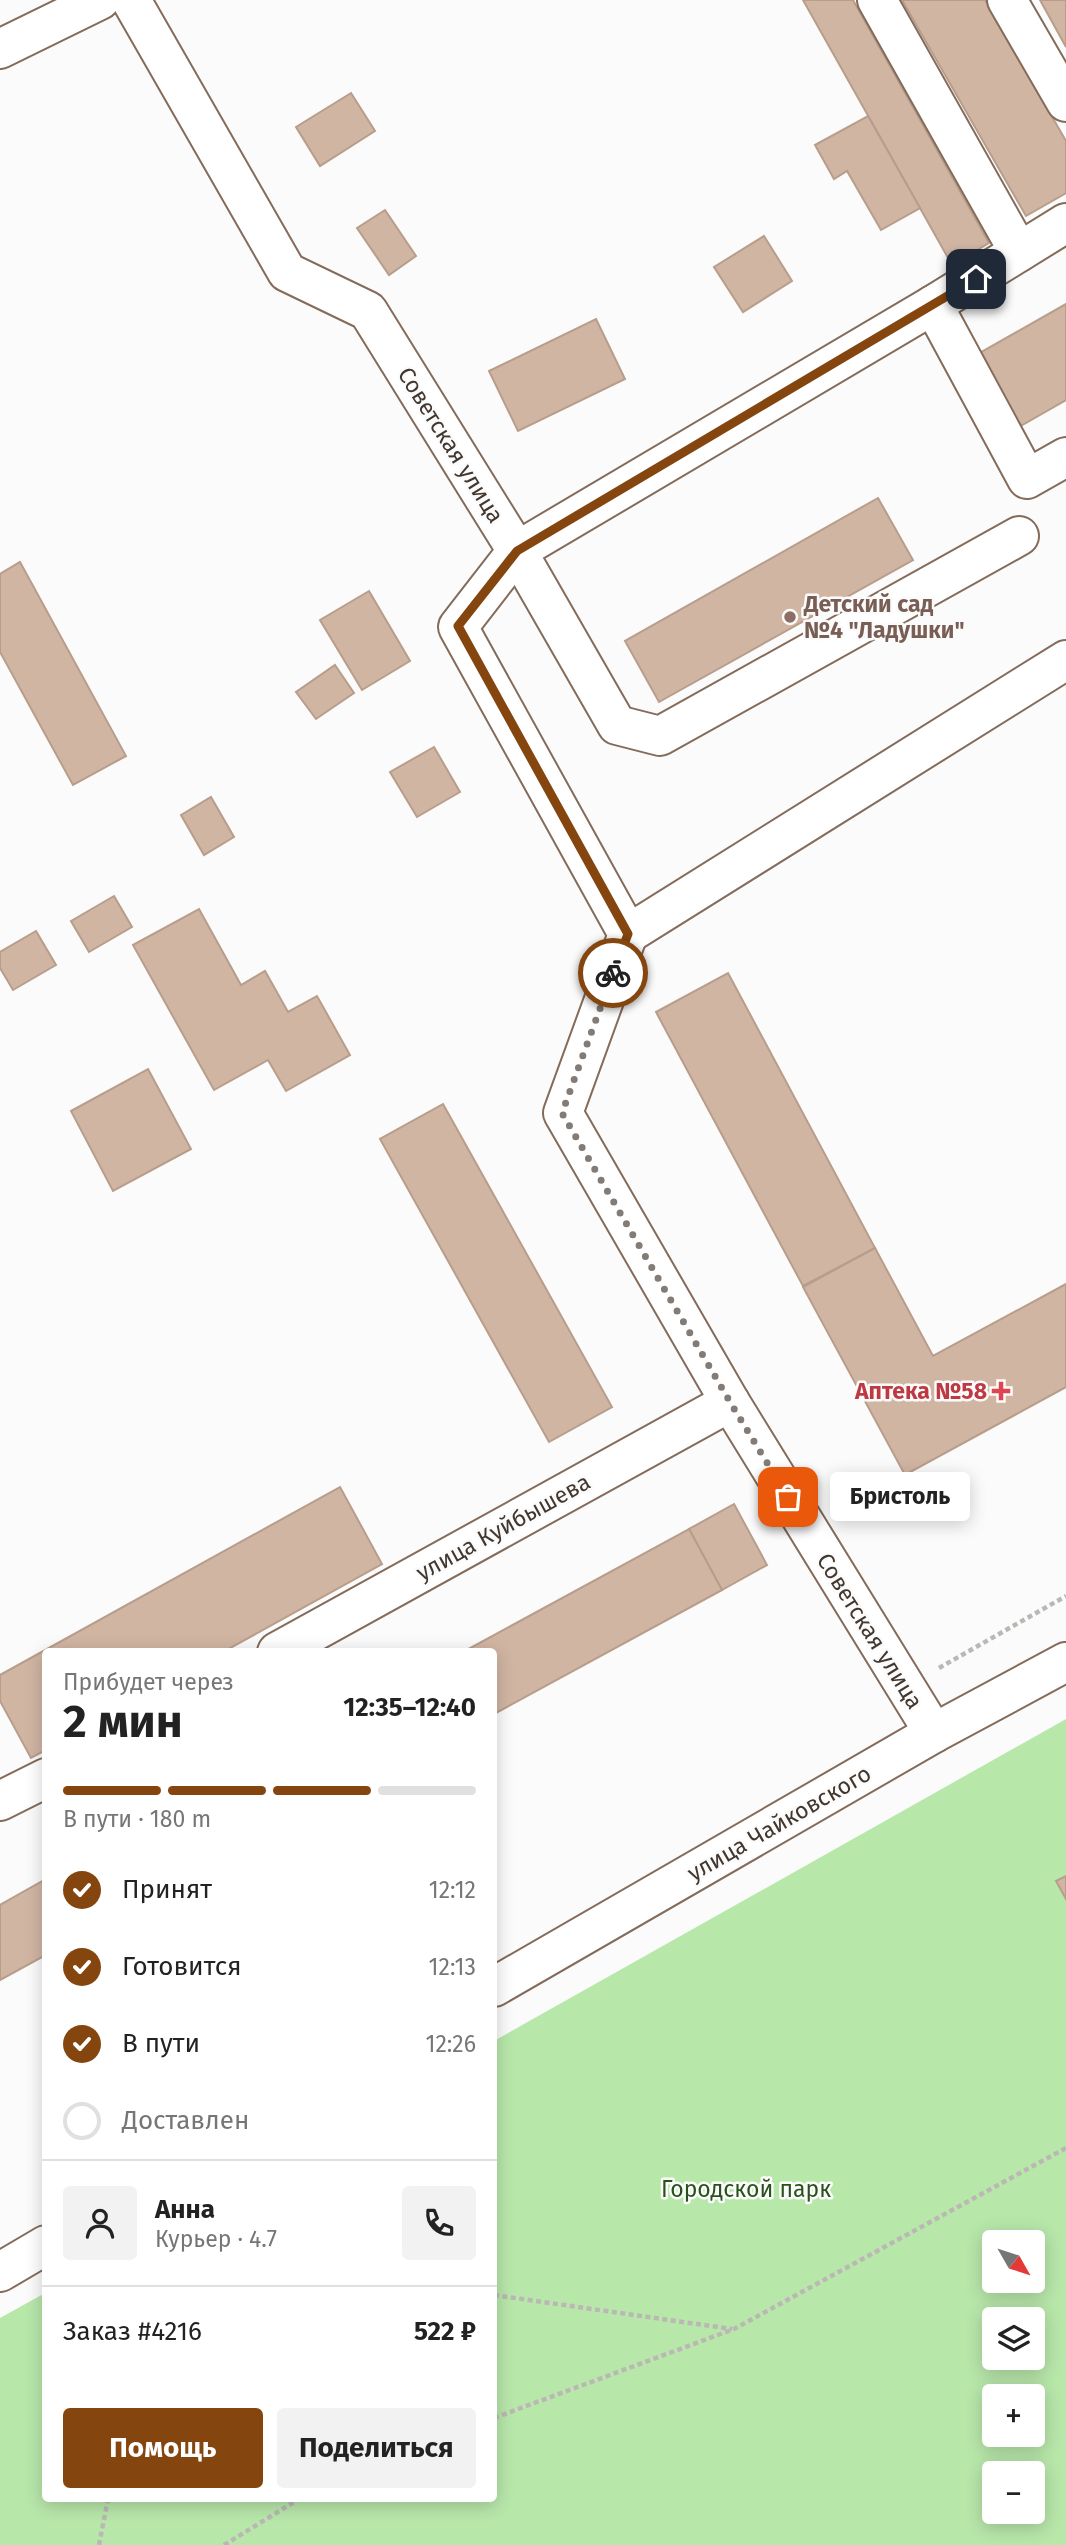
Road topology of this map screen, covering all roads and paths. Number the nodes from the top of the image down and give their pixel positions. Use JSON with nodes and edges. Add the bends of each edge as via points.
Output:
{"nodes":[{"id":1,"x":100,"y":0,"type":"edge"},
{"id":2,"x":131,"y":0,"type":"edge"},
{"id":3,"x":877,"y":0,"type":"edge"},
{"id":4,"x":1007,"y":0,"type":"edge"},
{"id":5,"x":0,"y":49,"type":"edge"},
{"id":6,"x":1066,"y":102,"type":"edge"},
{"id":7,"x":1066,"y":223,"type":"edge"},
{"id":8,"x":1019,"y":252,"type":"junction"},
{"id":9,"x":933,"y":305,"type":"junction"},
{"id":10,"x":1066,"y":457,"type":"edge"},
{"id":11,"x":1019,"y":536,"type":"dead end"},
{"id":12,"x":517,"y":551,"type":"junction"},
{"id":13,"x":1066,"y":660,"type":"edge"},
{"id":14,"x":628,"y":934,"type":"junction"},
{"id":15,"x":730,"y":1402,"type":"junction"},
{"id":16,"x":1066,"y":1596,"type":"edge"},
{"id":17,"x":284,"y":1648,"type":"edge"},
{"id":18,"x":1066,"y":1662,"type":"edge"},
{"id":19,"x":904,"y":1687,"type":"junction"},
{"id":20,"x":934,"y":1733,"type":"junction"},
{"id":21,"x":42,"y":1779,"type":"edge"},
{"id":22,"x":0,"y":1801,"type":"edge"},
{"id":23,"x":497,"y":1985,"type":"edge"},
{"id":24,"x":1066,"y":2148,"type":"edge"},
{"id":25,"x":42,"y":2247,"type":"edge"},
{"id":26,"x":0,"y":2272,"type":"edge"},
{"id":27,"x":497,"y":2295,"type":"edge"},
{"id":28,"x":734,"y":2329,"type":"junction"},
{"id":29,"x":497,"y":2417,"type":"edge"},
{"id":30,"x":107,"y":2502,"type":"edge"},
{"id":31,"x":294,"y":2502,"type":"edge"},
{"id":32,"x":99,"y":2545,"type":"edge"},
{"id":33,"x":224,"y":2545,"type":"edge"}],
"edges":[{"from":1,"to":5,"type":"street"},
{"from":2,"to":12,"type":"street","name":"Советская улица","via":[[287,272],[368,311]]},
{"from":3,"to":8,"type":"street"},
{"from":4,"to":6,"type":"street"},
{"from":7,"to":8,"type":"street"},
{"from":8,"to":9,"type":"street"},
{"from":9,"to":10,"type":"street","via":[[1027,479]]},
{"from":9,"to":12,"type":"street"},
{"from":11,"to":12,"type":"street","name":"Советская улица","via":[[660,736],[617,725]]},
{"from":12,"to":14,"type":"street","via":[[458,626]]},
{"from":13,"to":14,"type":"street"},
{"from":14,"to":15,"type":"street","name":"Советская улица","via":[[562,1113]]},
{"from":15,"to":17,"type":"street","name":"улица Куйбышева"},
{"from":15,"to":19,"type":"street","name":"Советская улица"},
{"from":16,"to":19,"type":"path"},
{"from":18,"to":20,"type":"street","name":"улица Чайковского"},
{"from":19,"to":20,"type":"street","name":"Советская улица"},
{"from":20,"to":23,"type":"street","name":"улица Чайковского"},
{"from":21,"to":22,"type":"street"},
{"from":24,"to":28,"type":"path"},
{"from":25,"to":26,"type":"street"},
{"from":27,"to":28,"type":"path"},
{"from":28,"to":29,"type":"path"},
{"from":30,"to":32,"type":"path"},
{"from":31,"to":33,"type":"path"}]}
